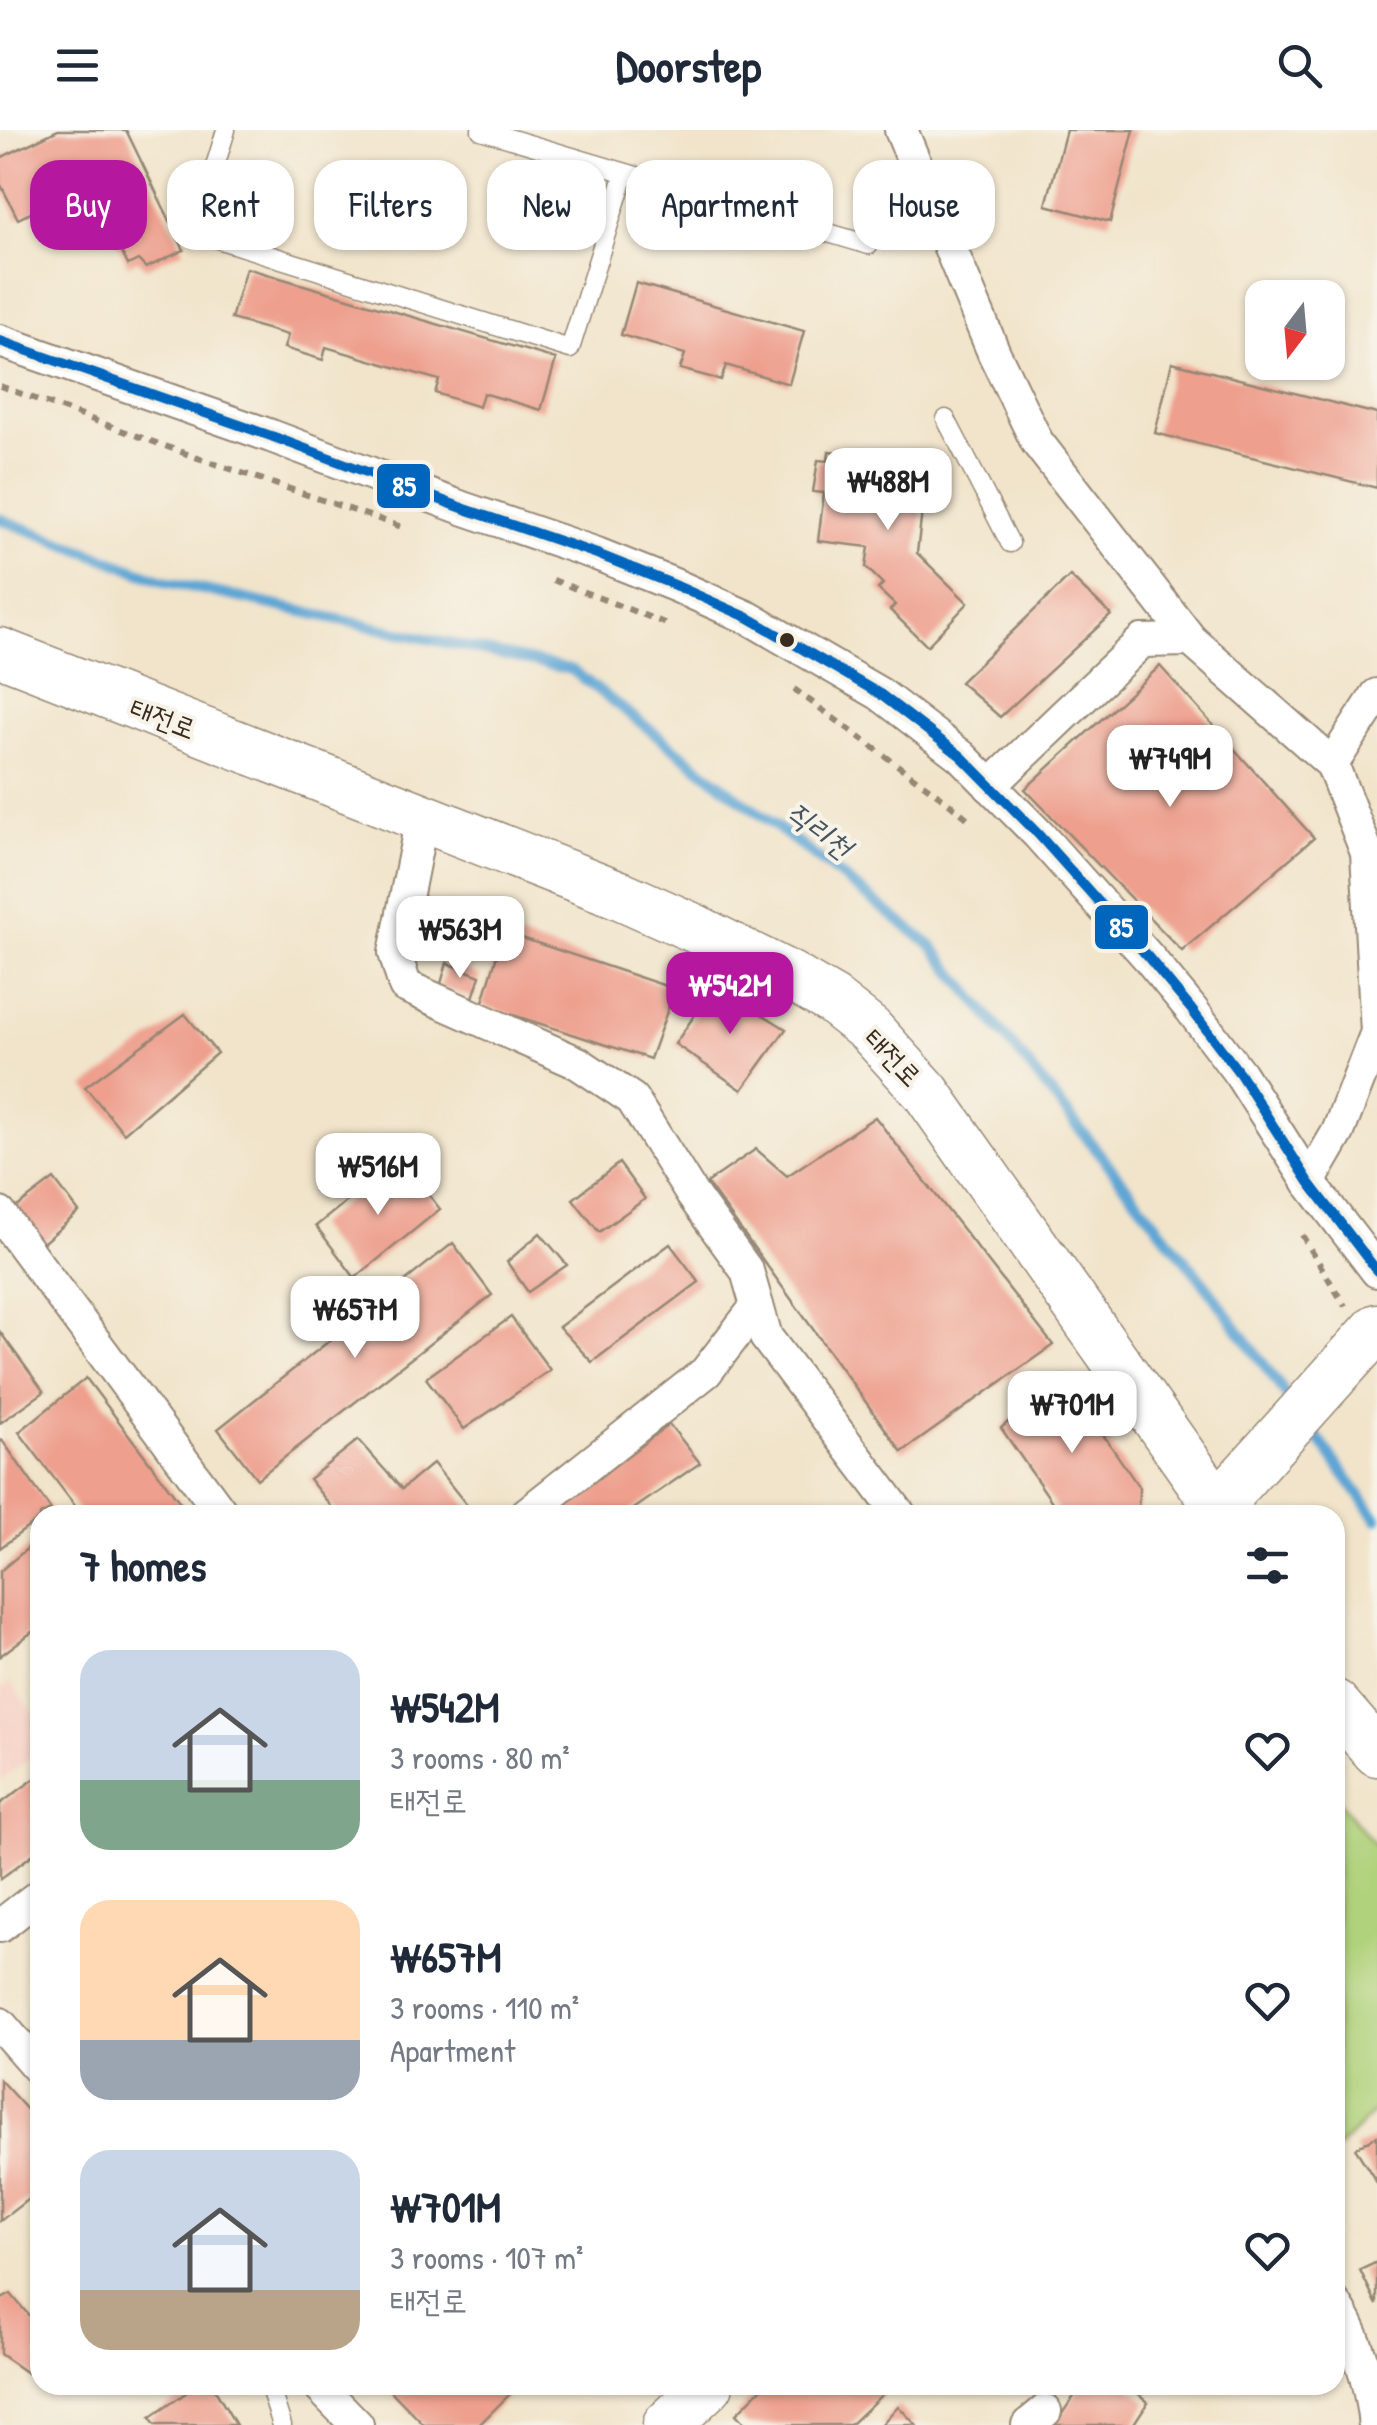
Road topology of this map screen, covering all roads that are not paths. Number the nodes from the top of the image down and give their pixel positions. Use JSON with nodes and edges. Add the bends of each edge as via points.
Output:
{"nodes":[{"id":1,"x":226,"y":130,"type":"edge"},
{"id":2,"x":482,"y":130,"type":"edge"},
{"id":3,"x":901,"y":130,"type":"edge"},
{"id":4,"x":625,"y":173,"type":"junction"},
{"id":5,"x":853,"y":240,"type":"edge"},
{"id":6,"x":0,"y":341,"type":"edge"},
{"id":7,"x":946,"y":419,"type":"dead end"},
{"id":8,"x":1010,"y":543,"type":"dead end"},
{"id":9,"x":1191,"y":640,"type":"junction"},
{"id":10,"x":0,"y":652,"type":"edge"},
{"id":11,"x":1377,"y":695,"type":"edge"},
{"id":12,"x":1332,"y":764,"type":"junction"},
{"id":13,"x":990,"y":786,"type":"junction"},
{"id":14,"x":422,"y":818,"type":"junction"},
{"id":15,"x":1309,"y":1182,"type":"junction"},
{"id":16,"x":0,"y":1214,"type":"edge"},
{"id":17,"x":1377,"y":1272,"type":"edge"},
{"id":18,"x":757,"y":1306,"type":"junction"},
{"id":19,"x":1371,"y":1334,"type":"edge"},
{"id":20,"x":216,"y":1505,"type":"edge"},
{"id":21,"x":538,"y":1505,"type":"edge"},
{"id":22,"x":892,"y":1505,"type":"edge"},
{"id":23,"x":1224,"y":1505,"type":"edge"},
{"id":24,"x":1227,"y":1505,"type":"edge"},
{"id":25,"x":1345,"y":1715,"type":"edge"},
{"id":26,"x":1377,"y":1752,"type":"edge"},
{"id":27,"x":30,"y":1903,"type":"edge"},
{"id":28,"x":0,"y":1926,"type":"edge"},
{"id":29,"x":0,"y":2024,"type":"edge"},
{"id":30,"x":30,"y":2058,"type":"edge"},
{"id":31,"x":1345,"y":2326,"type":"edge"},
{"id":32,"x":272,"y":2395,"type":"edge"},
{"id":33,"x":328,"y":2395,"type":"edge"},
{"id":34,"x":698,"y":2395,"type":"edge"},
{"id":35,"x":282,"y":2425,"type":"edge"},
{"id":36,"x":356,"y":2425,"type":"edge"},
{"id":37,"x":667,"y":2425,"type":"edge"},
{"id":38,"x":1375,"y":2425,"type":"edge"}],
"edges":[{"from":1,"to":4,"type":"lane","via":[[195,232],[570,349]]},
{"from":2,"to":4,"type":"lane"},
{"from":3,"to":9,"type":"street","via":[[1038,442]]},
{"from":4,"to":5,"type":"lane"},
{"from":6,"to":13,"type":"street","via":[[597,554],[750,618],[880,694]]},
{"from":7,"to":8,"type":"lane"},
{"from":9,"to":12,"type":"street"},
{"from":9,"to":13,"type":"street","via":[[1142,641]]},
{"from":10,"to":14,"type":"street","name":"태전로"},
{"from":11,"to":12,"type":"street"},
{"from":12,"to":15,"type":"street","via":[[1368,854],[1376,1032],[1338,1132]]},
{"from":13,"to":15,"type":"street","via":[[1191,1009]]},
{"from":14,"to":18,"type":"street","via":[[395,953],[405,986],[578,1063],[632,1099],[747,1272]]},
{"from":14,"to":23,"type":"street","name":"태전로","via":[[694,928],[790,976],[870,1030],[926,1092]]},
{"from":15,"to":17,"type":"street"},
{"from":16,"to":20,"type":"street"},
{"from":18,"to":21,"type":"street","via":[[706,1372]]},
{"from":18,"to":22,"type":"street","via":[[766,1337]]},
{"from":19,"to":24,"type":"street"},
{"from":25,"to":26,"type":"street"},
{"from":27,"to":28,"type":"street"},
{"from":29,"to":30,"type":"street"},
{"from":31,"to":38,"type":"street"},
{"from":32,"to":35,"type":"lane"},
{"from":33,"to":36,"type":"street"},
{"from":34,"to":37,"type":"street"}]}
